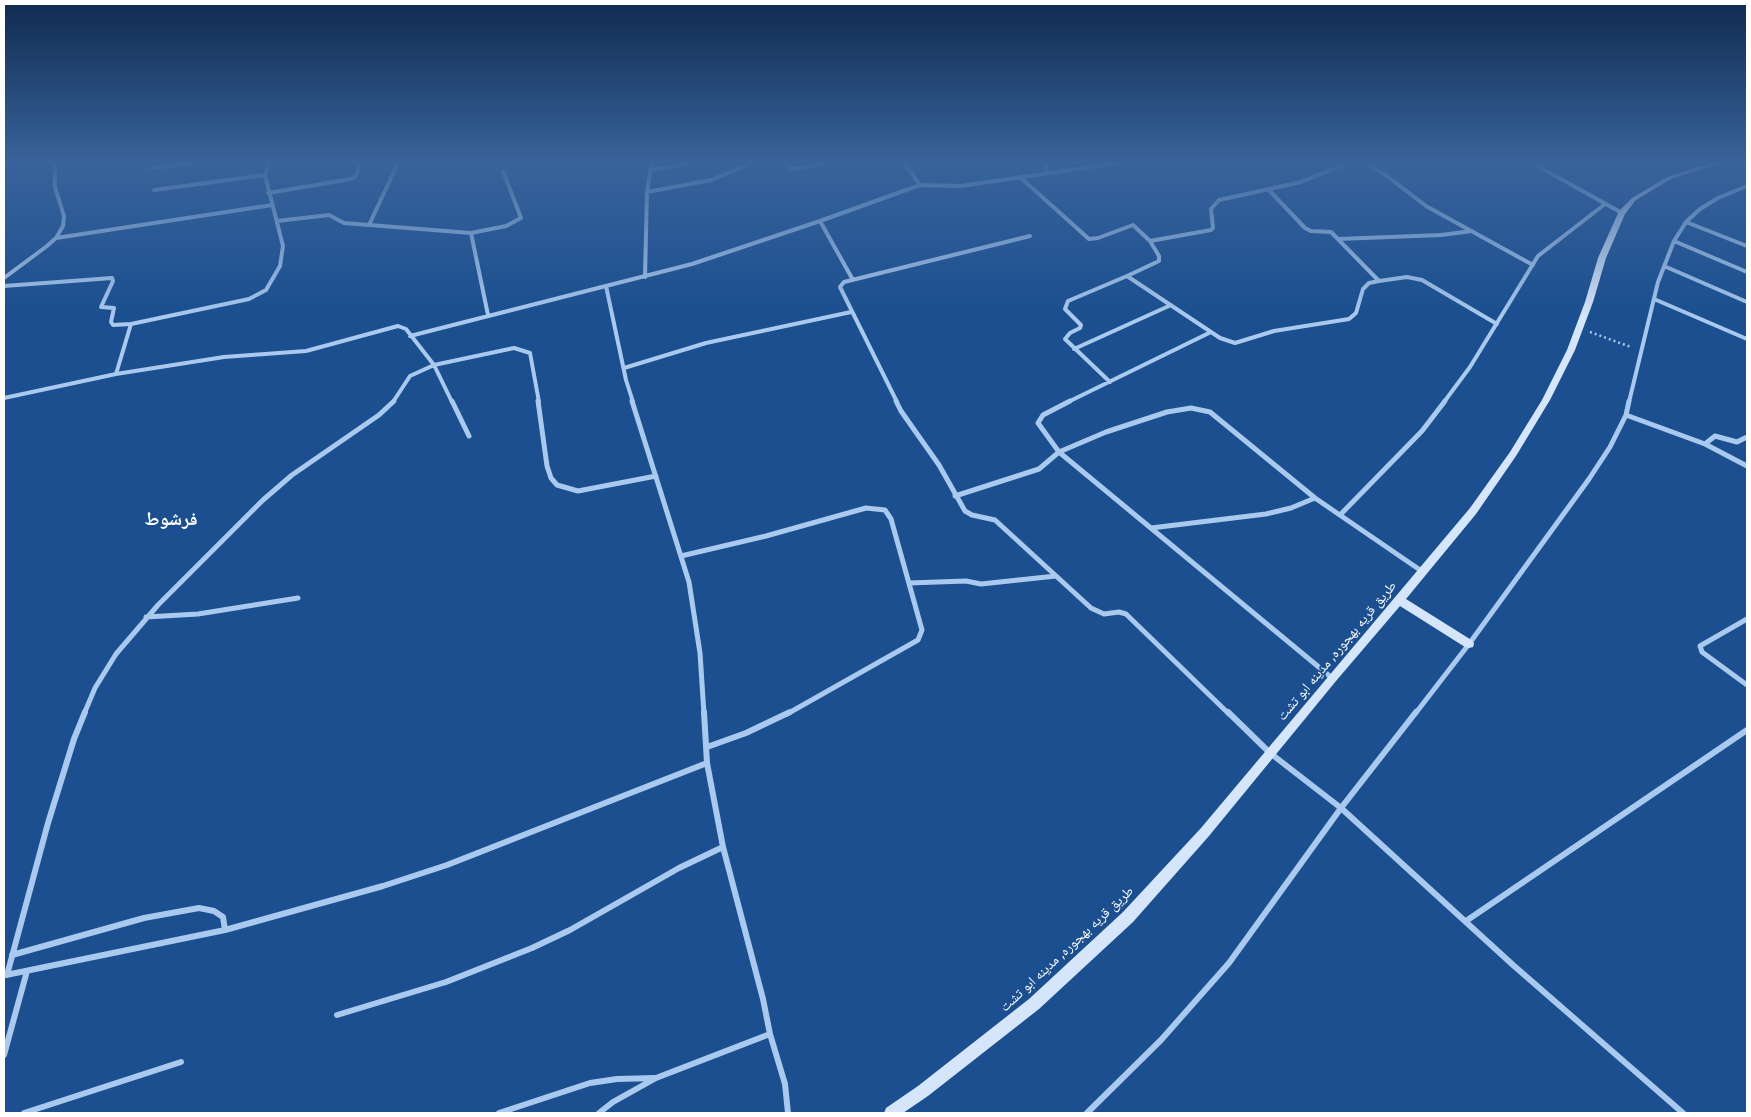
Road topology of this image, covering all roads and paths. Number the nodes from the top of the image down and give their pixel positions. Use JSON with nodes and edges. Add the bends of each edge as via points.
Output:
{"nodes":[{"id":1,"x":63,"y":213,"type":"edge"},
{"id":2,"x":219,"y":213,"type":"edge"},
{"id":3,"x":275,"y":213,"type":"edge"},
{"id":4,"x":375,"y":213,"type":"edge"},
{"id":5,"x":519,"y":213,"type":"edge"},
{"id":6,"x":647,"y":213,"type":"edge"},
{"id":7,"x":842,"y":213,"type":"edge"},
{"id":8,"x":1059,"y":213,"type":"edge"},
{"id":9,"x":1211,"y":213,"type":"edge"},
{"id":10,"x":1291,"y":213,"type":"edge"},
{"id":11,"x":1439,"y":213,"type":"edge"},
{"id":12,"x":1593,"y":213,"type":"edge"},
{"id":13,"x":1622,"y":213,"type":"edge"},
{"id":14,"x":1696,"y":213,"type":"edge"},
{"id":15,"x":277,"y":221,"type":"junction"},
{"id":16,"x":820,"y":221,"type":"junction"},
{"id":17,"x":1686,"y":222,"type":"junction"},
{"id":18,"x":369,"y":225,"type":"junction"},
{"id":19,"x":1472,"y":231,"type":"junction"},
{"id":20,"x":471,"y":233,"type":"junction"},
{"id":21,"x":1030,"y":236,"type":"dead end"},
{"id":22,"x":56,"y":238,"type":"junction"},
{"id":23,"x":1338,"y":239,"type":"junction"},
{"id":24,"x":1150,"y":241,"type":"junction"},
{"id":25,"x":1674,"y":241,"type":"junction"},
{"id":26,"x":1747,"y":246,"type":"edge"},
{"id":27,"x":1533,"y":265,"type":"junction"},
{"id":28,"x":1664,"y":266,"type":"junction"},
{"id":29,"x":1747,"y":272,"type":"edge"},
{"id":30,"x":1127,"y":276,"type":"junction"},
{"id":31,"x":645,"y":277,"type":"junction"},
{"id":32,"x":4,"y":278,"type":"edge"},
{"id":33,"x":853,"y":280,"type":"junction"},
{"id":34,"x":1379,"y":280,"type":"junction"},
{"id":35,"x":4,"y":286,"type":"edge"},
{"id":36,"x":606,"y":286,"type":"junction"},
{"id":37,"x":1654,"y":299,"type":"junction"},
{"id":38,"x":1747,"y":302,"type":"edge"},
{"id":39,"x":1170,"y":305,"type":"junction"},
{"id":40,"x":851,"y":312,"type":"junction"},
{"id":41,"x":488,"y":316,"type":"junction"},
{"id":42,"x":131,"y":324,"type":"junction"},
{"id":43,"x":1497,"y":324,"type":"junction"},
{"id":44,"x":1579,"y":328,"type":"junction"},
{"id":45,"x":1212,"y":332,"type":"junction"},
{"id":46,"x":410,"y":336,"type":"junction"},
{"id":47,"x":1747,"y":339,"type":"edge"},
{"id":48,"x":1074,"y":349,"type":"junction"},
{"id":49,"x":1641,"y":351,"type":"junction"},
{"id":50,"x":434,"y":365,"type":"junction"},
{"id":51,"x":624,"y":368,"type":"junction"},
{"id":52,"x":116,"y":374,"type":"junction"},
{"id":53,"x":1110,"y":382,"type":"junction"},
{"id":54,"x":4,"y":398,"type":"edge"},
{"id":55,"x":1626,"y":415,"type":"junction"},
{"id":56,"x":469,"y":436,"type":"dead end"},
{"id":57,"x":1747,"y":437,"type":"edge"},
{"id":58,"x":1705,"y":444,"type":"junction"},
{"id":59,"x":1059,"y":452,"type":"junction"},
{"id":60,"x":1747,"y":466,"type":"edge"},
{"id":61,"x":656,"y":476,"type":"junction"},
{"id":62,"x":955,"y":496,"type":"junction"},
{"id":63,"x":1315,"y":498,"type":"junction"},
{"id":64,"x":1340,"y":515,"type":"junction"},
{"id":65,"x":1151,"y":528,"type":"junction"},
{"id":66,"x":681,"y":556,"type":"junction"},
{"id":67,"x":1423,"y":572,"type":"junction"},
{"id":68,"x":1056,"y":576,"type":"junction"},
{"id":69,"x":909,"y":582,"type":"junction"},
{"id":70,"x":298,"y":598,"type":"dead end"},
{"id":71,"x":1399,"y":600,"type":"junction"},
{"id":72,"x":146,"y":617,"type":"junction"},
{"id":73,"x":1747,"y":619,"type":"edge"},
{"id":74,"x":1469,"y":644,"type":"junction"},
{"id":75,"x":1332,"y":678,"type":"junction"},
{"id":76,"x":1747,"y":685,"type":"edge"},
{"id":77,"x":1747,"y":730,"type":"edge"},
{"id":78,"x":707,"y":747,"type":"junction"},
{"id":79,"x":1270,"y":753,"type":"junction"},
{"id":80,"x":707,"y":762,"type":"junction"},
{"id":81,"x":1341,"y":808,"type":"junction"},
{"id":82,"x":723,"y":847,"type":"junction"},
{"id":83,"x":1466,"y":921,"type":"junction"},
{"id":84,"x":226,"y":930,"type":"junction"},
{"id":85,"x":12,"y":956,"type":"junction"},
{"id":86,"x":28,"y":971,"type":"junction"},
{"id":87,"x":5,"y":975,"type":"edge"},
{"id":88,"x":337,"y":1015,"type":"dead end"},
{"id":89,"x":770,"y":1034,"type":"junction"},
{"id":90,"x":4,"y":1055,"type":"edge"},
{"id":91,"x":181,"y":1062,"type":"dead end"},
{"id":92,"x":656,"y":1078,"type":"junction"},
{"id":93,"x":24,"y":1113,"type":"edge"},
{"id":94,"x":499,"y":1113,"type":"edge"},
{"id":95,"x":599,"y":1113,"type":"edge"},
{"id":96,"x":788,"y":1113,"type":"edge"},
{"id":97,"x":891,"y":1113,"type":"edge"},
{"id":98,"x":1087,"y":1113,"type":"edge"},
{"id":99,"x":1682,"y":1113,"type":"edge"}],
"edges":[{"from":1,"to":22,"type":"street","via":[[63,226]]},
{"from":2,"to":22,"type":"street"},
{"from":3,"to":15,"type":"street"},
{"from":4,"to":18,"type":"street"},
{"from":5,"to":20,"type":"street","via":[[521,218],[514,224]]},
{"from":6,"to":31,"type":"street"},
{"from":7,"to":16,"type":"street"},
{"from":8,"to":24,"type":"street","via":[[1089,239],[1133,225]]},
{"from":9,"to":24,"type":"street","via":[[1211,230]]},
{"from":10,"to":23,"type":"street","via":[[1305,228],[1331,232]]},
{"from":11,"to":19,"type":"street"},
{"from":12,"to":27,"type":"street","via":[[1538,256]]},
{"from":13,"to":44,"type":"street","name":"طريق قريه بهجوره, مدينه ابو تشت","via":[[1602,258]]},
{"from":14,"to":17,"type":"street"},
{"from":15,"to":18,"type":"street","via":[[329,215],[339,222]]},
{"from":15,"to":42,"type":"street","via":[[283,246],[280,266],[266,290],[249,299]]},
{"from":16,"to":31,"type":"street"},
{"from":16,"to":33,"type":"street"},
{"from":17,"to":25,"type":"street"},
{"from":17,"to":26,"type":"street"},
{"from":18,"to":20,"type":"street"},
{"from":19,"to":23,"type":"street"},
{"from":19,"to":27,"type":"street"},
{"from":20,"to":41,"type":"street"},
{"from":21,"to":33,"type":"street"},
{"from":22,"to":32,"type":"street"},
{"from":23,"to":34,"type":"street"},
{"from":24,"to":30,"type":"street","via":[[1159,261]]},
{"from":25,"to":28,"type":"street"},
{"from":25,"to":29,"type":"street"},
{"from":27,"to":43,"type":"street"},
{"from":28,"to":37,"type":"street"},
{"from":28,"to":38,"type":"street"},
{"from":30,"to":39,"type":"street"},
{"from":30,"to":48,"type":"street","via":[[1068,301],[1065,309],[1081,325],[1065,339]]},
{"from":31,"to":36,"type":"street"},
{"from":33,"to":40,"type":"street","via":[[844,282],[840,287]]},
{"from":34,"to":43,"type":"street","via":[[1407,277],[1422,280]]},
{"from":34,"to":45,"type":"street","via":[[1367,284],[1356,312],[1342,322],[1274,331],[1240,343],[1230,342]]},
{"from":35,"to":42,"type":"street","via":[[112,278],[101,307],[114,308],[113,325]]},
{"from":36,"to":41,"type":"street"},
{"from":36,"to":51,"type":"street"},
{"from":37,"to":47,"type":"street"},
{"from":37,"to":49,"type":"street"},
{"from":39,"to":45,"type":"street"},
{"from":39,"to":48,"type":"street"},
{"from":40,"to":51,"type":"street","via":[[706,343]]},
{"from":40,"to":62,"type":"street","via":[[901,411],[939,465]]},
{"from":41,"to":46,"type":"street"},
{"from":42,"to":52,"type":"street"},
{"from":43,"to":64,"type":"street","via":[[1470,367],[1422,431]]},
{"from":44,"to":49,"type":"path"},
{"from":44,"to":67,"type":"street","name":"طريق قريه بهجوره, مدينه ابو تشت","via":[[1546,400],[1513,454],[1473,511]]},
{"from":45,"to":53,"type":"street"},
{"from":46,"to":50,"type":"street"},
{"from":46,"to":52,"type":"street","via":[[404,327],[394,326],[306,351],[224,356]]},
{"from":48,"to":53,"type":"street"},
{"from":49,"to":55,"type":"street"},
{"from":50,"to":56,"type":"street"},
{"from":50,"to":61,"type":"street","via":[[514,348],[530,353],[547,466],[556,485],[578,491]]},
{"from":50,"to":72,"type":"street","via":[[410,376],[393,402],[379,415],[292,475],[263,500]]},
{"from":51,"to":61,"type":"street"},
{"from":52,"to":54,"type":"street"},
{"from":53,"to":59,"type":"street","via":[[1051,410],[1039,420],[1040,427]]},
{"from":55,"to":58,"type":"street"},
{"from":55,"to":74,"type":"street","via":[[1590,479]]},
{"from":57,"to":58,"type":"street","via":[[1737,442],[1715,436]]},
{"from":58,"to":60,"type":"street"},
{"from":59,"to":62,"type":"street","via":[[1039,469]]},
{"from":59,"to":63,"type":"street","via":[[1106,432],[1180,408],[1190,408],[1210,412]]},
{"from":59,"to":65,"type":"street"},
{"from":61,"to":66,"type":"street"},
{"from":62,"to":68,"type":"street","via":[[965,511],[995,520]]},
{"from":63,"to":64,"type":"street"},
{"from":63,"to":65,"type":"street","via":[[1266,514]]},
{"from":64,"to":67,"type":"street"},
{"from":65,"to":75,"type":"street"},
{"from":66,"to":69,"type":"street","via":[[866,508],[880,508],[891,519]]},
{"from":66,"to":78,"type":"street","via":[[696,621]]},
{"from":67,"to":71,"type":"street","name":"طريق قريه بهجوره, مدينه ابو تشت"},
{"from":68,"to":69,"type":"street","via":[[980,584],[966,581]]},
{"from":68,"to":79,"type":"street","via":[[1091,608],[1104,614],[1126,614]]},
{"from":69,"to":78,"type":"street","via":[[922,630],[918,640],[793,711]]},
{"from":70,"to":72,"type":"street","via":[[198,614]]},
{"from":71,"to":74,"type":"street"},
{"from":71,"to":75,"type":"street","name":"طريق قريه بهجوره, مدينه ابو تشت"},
{"from":72,"to":85,"type":"street","via":[[116,654],[95,688],[74,739]]},
{"from":73,"to":76,"type":"street","via":[[1700,646],[1702,652]]},
{"from":74,"to":81,"type":"street"},
{"from":75,"to":79,"type":"street","name":"طريق قريه بهجوره, مدينه ابو تشت"},
{"from":77,"to":83,"type":"street"},
{"from":78,"to":80,"type":"street"},
{"from":79,"to":81,"type":"street"},
{"from":79,"to":97,"type":"street","name":"طريق قريه بهجوره, مدينه ابو تشت","via":[[1206,832],[1128,917],[1034,1004]]},
{"from":80,"to":82,"type":"street"},
{"from":80,"to":84,"type":"street","via":[[447,865]]},
{"from":81,"to":83,"type":"street"},
{"from":81,"to":98,"type":"street","via":[[1229,963],[1161,1040]]},
{"from":82,"to":88,"type":"street","via":[[525,951],[446,982]]},
{"from":82,"to":89,"type":"street"},
{"from":83,"to":99,"type":"street"},
{"from":84,"to":85,"type":"street","via":[[223,917],[199,908],[144,918]]},
{"from":84,"to":86,"type":"street"},
{"from":85,"to":87,"type":"street"},
{"from":86,"to":87,"type":"street"},
{"from":86,"to":90,"type":"street"},
{"from":89,"to":92,"type":"street"},
{"from":89,"to":96,"type":"street","via":[[785,1084]]},
{"from":91,"to":93,"type":"street"},
{"from":92,"to":94,"type":"street","via":[[590,1083]]},
{"from":92,"to":95,"type":"street"}]}
